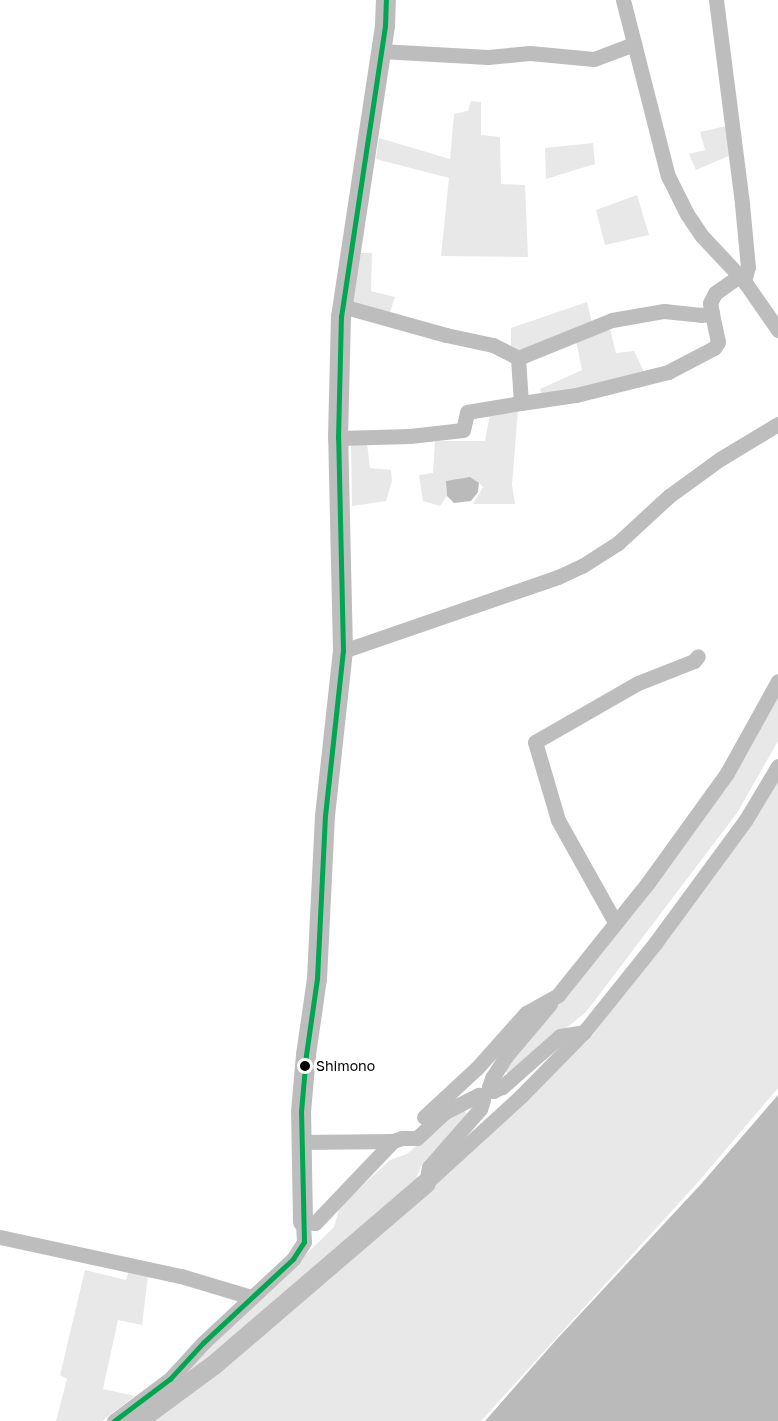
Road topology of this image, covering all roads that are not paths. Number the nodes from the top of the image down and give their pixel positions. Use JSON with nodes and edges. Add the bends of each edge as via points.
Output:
{"nodes":[{"id":1,"x":386,"y":0,"type":"edge"},
{"id":2,"x":622,"y":0,"type":"edge"},
{"id":3,"x":716,"y":0,"type":"edge"},
{"id":4,"x":634,"y":44,"type":"junction"},
{"id":5,"x":380,"y":51,"type":"junction"},
{"id":6,"x":742,"y":279,"type":"junction"},
{"id":7,"x":342,"y":306,"type":"junction"},
{"id":8,"x":712,"y":313,"type":"junction"},
{"id":9,"x":778,"y":330,"type":"edge"},
{"id":10,"x":519,"y":358,"type":"junction"},
{"id":11,"x":521,"y":403,"type":"junction"},
{"id":12,"x":778,"y":424,"type":"edge"},
{"id":13,"x":338,"y":438,"type":"junction"},
{"id":14,"x":343,"y":651,"type":"junction"},
{"id":15,"x":698,"y":656,"type":"dead end"},
{"id":16,"x":778,"y":681,"type":"edge"},
{"id":17,"x":778,"y":766,"type":"edge"},
{"id":18,"x":615,"y":922,"type":"junction"},
{"id":19,"x":558,"y":995,"type":"junction"},
{"id":20,"x":584,"y":1032,"type":"junction"},
{"id":21,"x":486,"y":1093,"type":"junction"},
{"id":22,"x":398,"y":1140,"type":"junction"},
{"id":23,"x":302,"y":1142,"type":"junction"},
{"id":24,"x":426,"y":1183,"type":"junction"},
{"id":25,"x":303,"y":1222,"type":"junction"},
{"id":26,"x":0,"y":1237,"type":"edge"},
{"id":27,"x":251,"y":1297,"type":"junction"},
{"id":28,"x":114,"y":1421,"type":"edge"},
{"id":29,"x":138,"y":1421,"type":"edge"}],
"edges":[{"from":1,"to":5,"type":"street"},
{"from":2,"to":4,"type":"street"},
{"from":3,"to":6,"type":"street","via":[[748,267]]},
{"from":4,"to":5,"type":"street","via":[[594,59],[530,53],[488,57]]},
{"from":4,"to":6,"type":"street","via":[[668,176],[701,236]]},
{"from":5,"to":7,"type":"street"},
{"from":6,"to":8,"type":"street","via":[[715,293],[710,303]]},
{"from":6,"to":9,"type":"street"},
{"from":7,"to":10,"type":"street","via":[[493,345]]},
{"from":7,"to":13,"type":"street"},
{"from":8,"to":10,"type":"street","via":[[664,311],[612,320]]},
{"from":8,"to":11,"type":"street","via":[[718,342],[714,348],[668,372]]},
{"from":10,"to":11,"type":"street"},
{"from":11,"to":13,"type":"street","via":[[467,412],[463,430]]},
{"from":12,"to":14,"type":"street","via":[[677,490],[618,543],[582,566]]},
{"from":13,"to":14,"type":"street"},
{"from":14,"to":23,"type":"street","via":[[325,816],[317,979],[306,1054]]},
{"from":15,"to":18,"type":"street","via":[[638,683],[535,742],[558,820]]},
{"from":16,"to":18,"type":"street","via":[[727,773]]},
{"from":17,"to":20,"type":"street","via":[[738,830]]},
{"from":18,"to":19,"type":"street"},
{"from":19,"to":21,"type":"street","via":[[506,1056]]},
{"from":19,"to":22,"type":"street","via":[[526,1013],[477,1068]]},
{"from":20,"to":21,"type":"street","via":[[560,1036],[502,1087]]},
{"from":20,"to":24,"type":"street"},
{"from":21,"to":22,"type":"street","via":[[445,1112],[417,1138]]},
{"from":21,"to":24,"type":"street","via":[[480,1109],[429,1167]]},
{"from":22,"to":23,"type":"street"},
{"from":22,"to":25,"type":"street","via":[[315,1223]]},
{"from":23,"to":25,"type":"street"},
{"from":24,"to":29,"type":"street","via":[[214,1365]]},
{"from":25,"to":27,"type":"street","via":[[304,1242],[293,1259]]},
{"from":26,"to":27,"type":"street","via":[[181,1276]]},
{"from":27,"to":28,"type":"street","via":[[170,1379]]}]}
